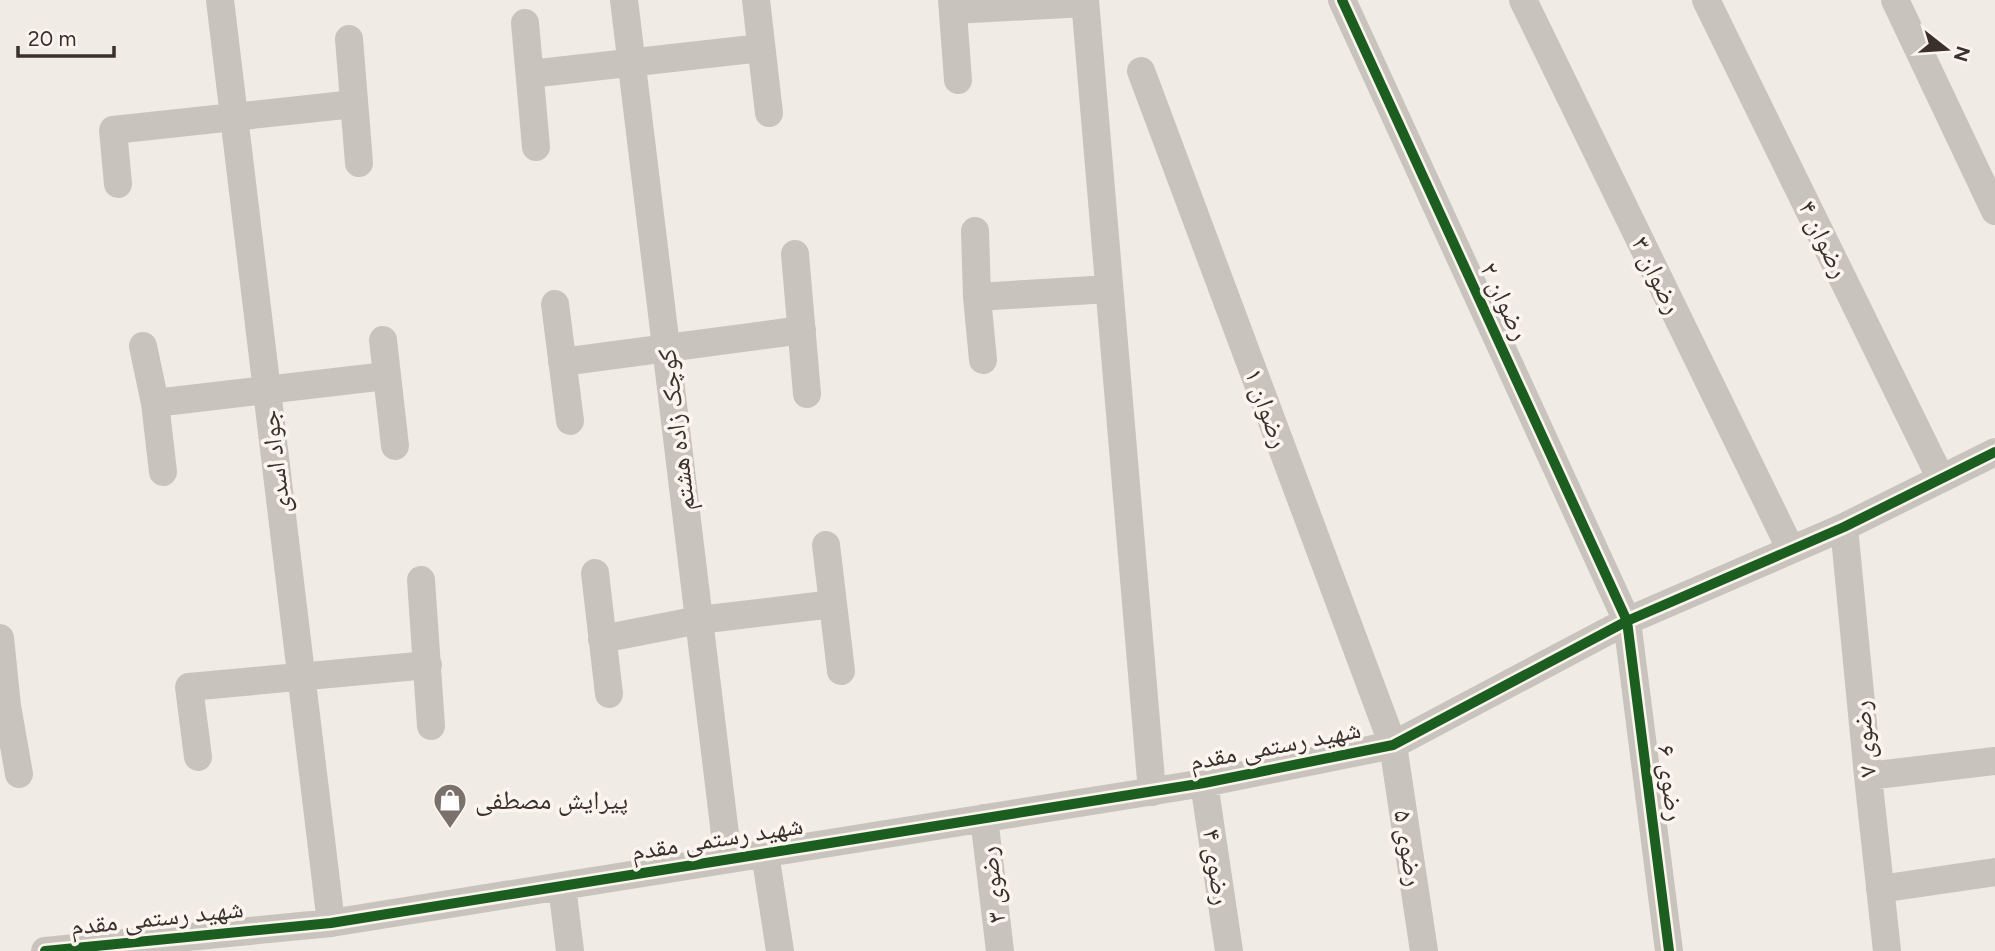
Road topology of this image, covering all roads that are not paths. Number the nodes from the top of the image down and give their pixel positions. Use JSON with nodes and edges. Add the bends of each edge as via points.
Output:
{"nodes":[{"id":1,"x":220,"y":0,"type":"edge"},
{"id":2,"x":624,"y":0,"type":"edge"},
{"id":3,"x":756,"y":0,"type":"edge"},
{"id":4,"x":1342,"y":0,"type":"edge"},
{"id":5,"x":1523,"y":0,"type":"edge"},
{"id":6,"x":1706,"y":0,"type":"edge"},
{"id":7,"x":1895,"y":0,"type":"edge"},
{"id":8,"x":1085,"y":1,"type":"edge"},
{"id":9,"x":952,"y":5,"type":"edge"},
{"id":10,"x":525,"y":23,"type":"dead end"},
{"id":11,"x":349,"y":38,"type":"dead end"},
{"id":12,"x":761,"y":47,"type":"junction"},
{"id":13,"x":632,"y":63,"type":"junction"},
{"id":14,"x":1141,"y":71,"type":"dead end"},
{"id":15,"x":530,"y":74,"type":"junction"},
{"id":16,"x":958,"y":80,"type":"dead end"},
{"id":17,"x":354,"y":104,"type":"junction"},
{"id":18,"x":769,"y":113,"type":"dead end"},
{"id":19,"x":234,"y":116,"type":"junction"},
{"id":20,"x":536,"y":147,"type":"dead end"},
{"id":21,"x":359,"y":163,"type":"dead end"},
{"id":22,"x":118,"y":184,"type":"dead end"},
{"id":23,"x":1995,"y":211,"type":"edge"},
{"id":24,"x":975,"y":231,"type":"dead end"},
{"id":25,"x":795,"y":254,"type":"dead end"},
{"id":26,"x":1109,"y":289,"type":"junction"},
{"id":27,"x":977,"y":297,"type":"junction"},
{"id":28,"x":555,"y":304,"type":"dead end"},
{"id":29,"x":802,"y":330,"type":"junction"},
{"id":30,"x":383,"y":340,"type":"dead end"},
{"id":31,"x":143,"y":346,"type":"dead end"},
{"id":32,"x":666,"y":346,"type":"junction"},
{"id":33,"x":983,"y":360,"type":"dead end"},
{"id":34,"x":562,"y":362,"type":"junction"},
{"id":35,"x":386,"y":376,"type":"junction"},
{"id":36,"x":267,"y":390,"type":"junction"},
{"id":37,"x":807,"y":394,"type":"dead end"},
{"id":38,"x":155,"y":403,"type":"junction"},
{"id":39,"x":570,"y":421,"type":"dead end"},
{"id":40,"x":395,"y":446,"type":"dead end"},
{"id":41,"x":1995,"y":452,"type":"edge"},
{"id":42,"x":163,"y":472,"type":"dead end"},
{"id":43,"x":1941,"y":479,"type":"junction"},
{"id":44,"x":1844,"y":527,"type":"junction"},
{"id":45,"x":826,"y":545,"type":"dead end"},
{"id":46,"x":1791,"y":550,"type":"junction"},
{"id":47,"x":595,"y":573,"type":"dead end"},
{"id":48,"x":421,"y":580,"type":"dead end"},
{"id":49,"x":833,"y":604,"type":"junction"},
{"id":50,"x":699,"y":620,"type":"junction"},
{"id":51,"x":1628,"y":621,"type":"junction"},
{"id":52,"x":0,"y":638,"type":"edge"},
{"id":53,"x":602,"y":639,"type":"junction"},
{"id":54,"x":428,"y":666,"type":"junction"},
{"id":55,"x":841,"y":671,"type":"dead end"},
{"id":56,"x":301,"y":678,"type":"junction"},
{"id":57,"x":609,"y":694,"type":"dead end"},
{"id":58,"x":3,"y":707,"type":"edge"},
{"id":59,"x":431,"y":726,"type":"dead end"},
{"id":60,"x":1393,"y":745,"type":"junction"},
{"id":61,"x":198,"y":757,"type":"dead end"},
{"id":62,"x":1995,"y":761,"type":"edge"},
{"id":63,"x":19,"y":774,"type":"dead end"},
{"id":64,"x":1868,"y":776,"type":"junction"},
{"id":65,"x":1204,"y":783,"type":"junction"},
{"id":66,"x":1152,"y":792,"type":"junction"},
{"id":67,"x":984,"y":818,"type":"junction"},
{"id":68,"x":765,"y":853,"type":"junction"},
{"id":69,"x":728,"y":859,"type":"junction"},
{"id":70,"x":1995,"y":872,"type":"edge"},
{"id":71,"x":562,"y":886,"type":"junction"},
{"id":72,"x":1880,"y":889,"type":"junction"},
{"id":73,"x":331,"y":923,"type":"junction"},
{"id":74,"x":45,"y":951,"type":"edge"},
{"id":75,"x":570,"y":951,"type":"edge"},
{"id":76,"x":780,"y":951,"type":"edge"},
{"id":77,"x":1000,"y":951,"type":"edge"},
{"id":78,"x":1229,"y":951,"type":"edge"},
{"id":79,"x":1424,"y":951,"type":"edge"},
{"id":80,"x":1670,"y":951,"type":"edge"},
{"id":81,"x":1887,"y":951,"type":"edge"}],
"edges":[{"from":1,"to":19,"type":"street","name":"جواد اسدی"},
{"from":2,"to":13,"type":"street","name":"کوچک زاده هشتم"},
{"from":3,"to":12,"type":"street"},
{"from":4,"to":51,"type":"street","name":"رضوان ۲"},
{"from":5,"to":46,"type":"street","name":"رضوان ۳"},
{"from":6,"to":43,"type":"street","name":"رضوان ۴"},
{"from":7,"to":23,"type":"street"},
{"from":8,"to":9,"type":"street"},
{"from":8,"to":26,"type":"street"},
{"from":9,"to":16,"type":"street"},
{"from":10,"to":15,"type":"street"},
{"from":11,"to":17,"type":"street"},
{"from":12,"to":13,"type":"street"},
{"from":12,"to":18,"type":"street"},
{"from":13,"to":15,"type":"street"},
{"from":13,"to":32,"type":"street","name":"کوچک زاده هشتم"},
{"from":14,"to":60,"type":"street","name":"رضوان ۱"},
{"from":15,"to":20,"type":"street"},
{"from":17,"to":19,"type":"street"},
{"from":17,"to":21,"type":"street"},
{"from":19,"to":22,"type":"street","via":[[113,130]]},
{"from":19,"to":36,"type":"street","name":"جواد اسدی"},
{"from":24,"to":27,"type":"street"},
{"from":25,"to":29,"type":"street"},
{"from":26,"to":27,"type":"street"},
{"from":26,"to":66,"type":"street"},
{"from":27,"to":33,"type":"street"},
{"from":28,"to":34,"type":"street"},
{"from":29,"to":32,"type":"street"},
{"from":29,"to":37,"type":"street"},
{"from":30,"to":35,"type":"street"},
{"from":31,"to":38,"type":"street"},
{"from":32,"to":34,"type":"street"},
{"from":32,"to":50,"type":"street","name":"کوچک زاده هشتم"},
{"from":34,"to":39,"type":"street"},
{"from":35,"to":36,"type":"street"},
{"from":35,"to":40,"type":"street"},
{"from":36,"to":38,"type":"street"},
{"from":36,"to":56,"type":"street","name":"جواد اسدی"},
{"from":38,"to":42,"type":"street"},
{"from":41,"to":43,"type":"street","name":"شهید رستمی مقدم"},
{"from":43,"to":44,"type":"street","name":"شهید رستمی مقدم"},
{"from":44,"to":46,"type":"street","name":"شهید رستمی مقدم"},
{"from":44,"to":64,"type":"street","name":"رضوی ۷"},
{"from":45,"to":49,"type":"street"},
{"from":46,"to":51,"type":"street","name":"شهید رستمی مقدم"},
{"from":47,"to":53,"type":"street"},
{"from":48,"to":54,"type":"street"},
{"from":49,"to":50,"type":"street"},
{"from":49,"to":55,"type":"street"},
{"from":50,"to":53,"type":"street"},
{"from":50,"to":69,"type":"street","name":"کوچک زاده هشتم"},
{"from":51,"to":60,"type":"street","name":"شهید رستمی مقدم"},
{"from":51,"to":80,"type":"street","name":"رضوی ۶"},
{"from":52,"to":58,"type":"street"},
{"from":53,"to":57,"type":"street"},
{"from":54,"to":56,"type":"street"},
{"from":54,"to":59,"type":"street"},
{"from":56,"to":61,"type":"street","via":[[189,687]]},
{"from":56,"to":73,"type":"street","name":"جواد اسدی"},
{"from":58,"to":63,"type":"street"},
{"from":60,"to":65,"type":"street","name":"شهید رستمی مقدم"},
{"from":60,"to":79,"type":"street","name":"رضوی ۵"},
{"from":62,"to":64,"type":"street"},
{"from":64,"to":72,"type":"street","name":"رضوی ۷"},
{"from":65,"to":66,"type":"street","name":"شهید رستمی مقدم"},
{"from":65,"to":78,"type":"street","name":"رضوی ۴"},
{"from":66,"to":67,"type":"street","name":"شهید رستمی مقدم"},
{"from":67,"to":68,"type":"street","name":"شهید رستمی مقدم"},
{"from":67,"to":77,"type":"street","name":"رضوی ۳"},
{"from":68,"to":69,"type":"street","name":"شهید رستمی مقدم"},
{"from":68,"to":76,"type":"street"},
{"from":69,"to":71,"type":"street","name":"شهید رستمی مقدم"},
{"from":70,"to":72,"type":"street"},
{"from":71,"to":73,"type":"street","name":"شهید رستمی مقدم"},
{"from":71,"to":75,"type":"street"},
{"from":72,"to":81,"type":"street","name":"رضوی ۷"},
{"from":73,"to":74,"type":"street","name":"شهید رستمی مقدم"}]}
